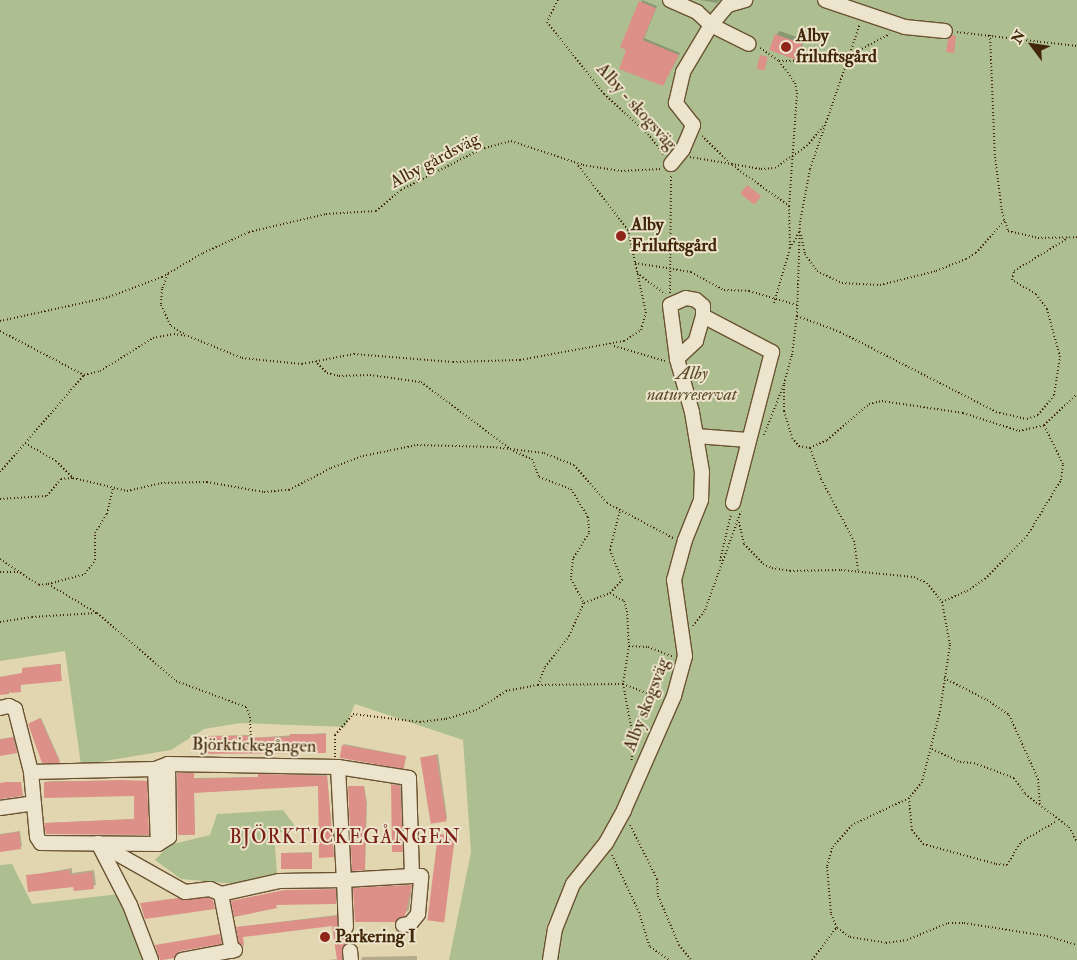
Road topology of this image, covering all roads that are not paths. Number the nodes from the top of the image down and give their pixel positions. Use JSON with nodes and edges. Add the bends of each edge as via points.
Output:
{"nodes":[{"id":1,"x":670,"y":0,"type":"edge"},
{"id":2,"x":745,"y":0,"type":"edge"},
{"id":3,"x":825,"y":0,"type":"edge"},
{"id":4,"x":711,"y":25,"type":"junction"},
{"id":5,"x":945,"y":31,"type":"road end"},
{"id":6,"x":748,"y":44,"type":"road end"},
{"id":7,"x":670,"y":163,"type":"road end"},
{"id":8,"x":703,"y":316,"type":"junction"},
{"id":9,"x":678,"y":362,"type":"junction"},
{"id":10,"x":696,"y":436,"type":"junction"},
{"id":11,"x":748,"y":440,"type":"junction"},
{"id":12,"x":733,"y":503,"type":"road end"},
{"id":13,"x":0,"y":708,"type":"edge"},
{"id":14,"x":168,"y":764,"type":"junction"},
{"id":15,"x":338,"y":767,"type":"junction"},
{"id":16,"x":155,"y":769,"type":"junction"},
{"id":17,"x":31,"y":772,"type":"junction"},
{"id":18,"x":34,"y":803,"type":"junction"},
{"id":19,"x":0,"y":808,"type":"edge"},
{"id":20,"x":98,"y":843,"type":"junction"},
{"id":21,"x":158,"y":844,"type":"junction"},
{"id":22,"x":412,"y":876,"type":"junction"},
{"id":23,"x":344,"y":880,"type":"junction"},
{"id":24,"x":221,"y":894,"type":"junction"},
{"id":25,"x":403,"y":925,"type":"dead end"},
{"id":26,"x":346,"y":927,"type":"dead end"},
{"id":27,"x":151,"y":960,"type":"edge"},
{"id":28,"x":182,"y":960,"type":"edge"},
{"id":29,"x":550,"y":960,"type":"edge"}],
"edges":[{"from":1,"to":4,"type":"street","via":[[697,12]]},
{"from":2,"to":4,"type":"street","via":[[728,5]]},
{"from":3,"to":5,"type":"street","via":[[905,26]]},
{"from":4,"to":6,"type":"street"},
{"from":4,"to":7,"type":"street","via":[[683,72],[676,92],[679,110],[693,125],[690,137]]},
{"from":8,"to":9,"type":"street","via":[[696,341]]},
{"from":8,"to":9,"type":"street","name":"Alby skogsväg","via":[[703,306],[696,300],[686,298],[670,305]]},
{"from":8,"to":11,"type":"street","via":[[772,352],[764,392]]},
{"from":9,"to":10,"type":"street","name":"Alby skogsväg"},
{"from":10,"to":11,"type":"street"},
{"from":10,"to":29,"type":"street","name":"Alby skogsväg","via":[[702,472],[701,500],[674,580],[684,637],[684,660],[671,703],[624,810],[606,844],[573,884],[555,929]]},
{"from":11,"to":12,"type":"street"},
{"from":13,"to":17,"type":"street","via":[[9,706],[15,709]]},
{"from":14,"to":15,"type":"street","name":"Björktickegången"},
{"from":14,"to":16,"type":"street","name":"Björktickegången"},
{"from":14,"to":21,"type":"street","name":"Björktickegången","via":[[169,837]]},
{"from":15,"to":22,"type":"street","name":"Björktickegången","via":[[409,778]]},
{"from":15,"to":23,"type":"street","name":"Björktickegången"},
{"from":16,"to":17,"type":"street","name":"Björktickegången"},
{"from":16,"to":21,"type":"street"},
{"from":17,"to":18,"type":"street"},
{"from":18,"to":19,"type":"street"},
{"from":18,"to":20,"type":"street","via":[[41,843]]},
{"from":20,"to":21,"type":"street"},
{"from":20,"to":24,"type":"street","via":[[185,892],[210,889]]},
{"from":20,"to":27,"type":"street","via":[[130,905]]},
{"from":22,"to":23,"type":"street"},
{"from":22,"to":25,"type":"street","name":"Björktickegången","via":[[421,876],[418,914],[410,924]]},
{"from":23,"to":24,"type":"street","via":[[279,881]]},
{"from":23,"to":26,"type":"street","name":"Björktickegången"},
{"from":24,"to":28,"type":"street","via":[[234,950]]}]}
